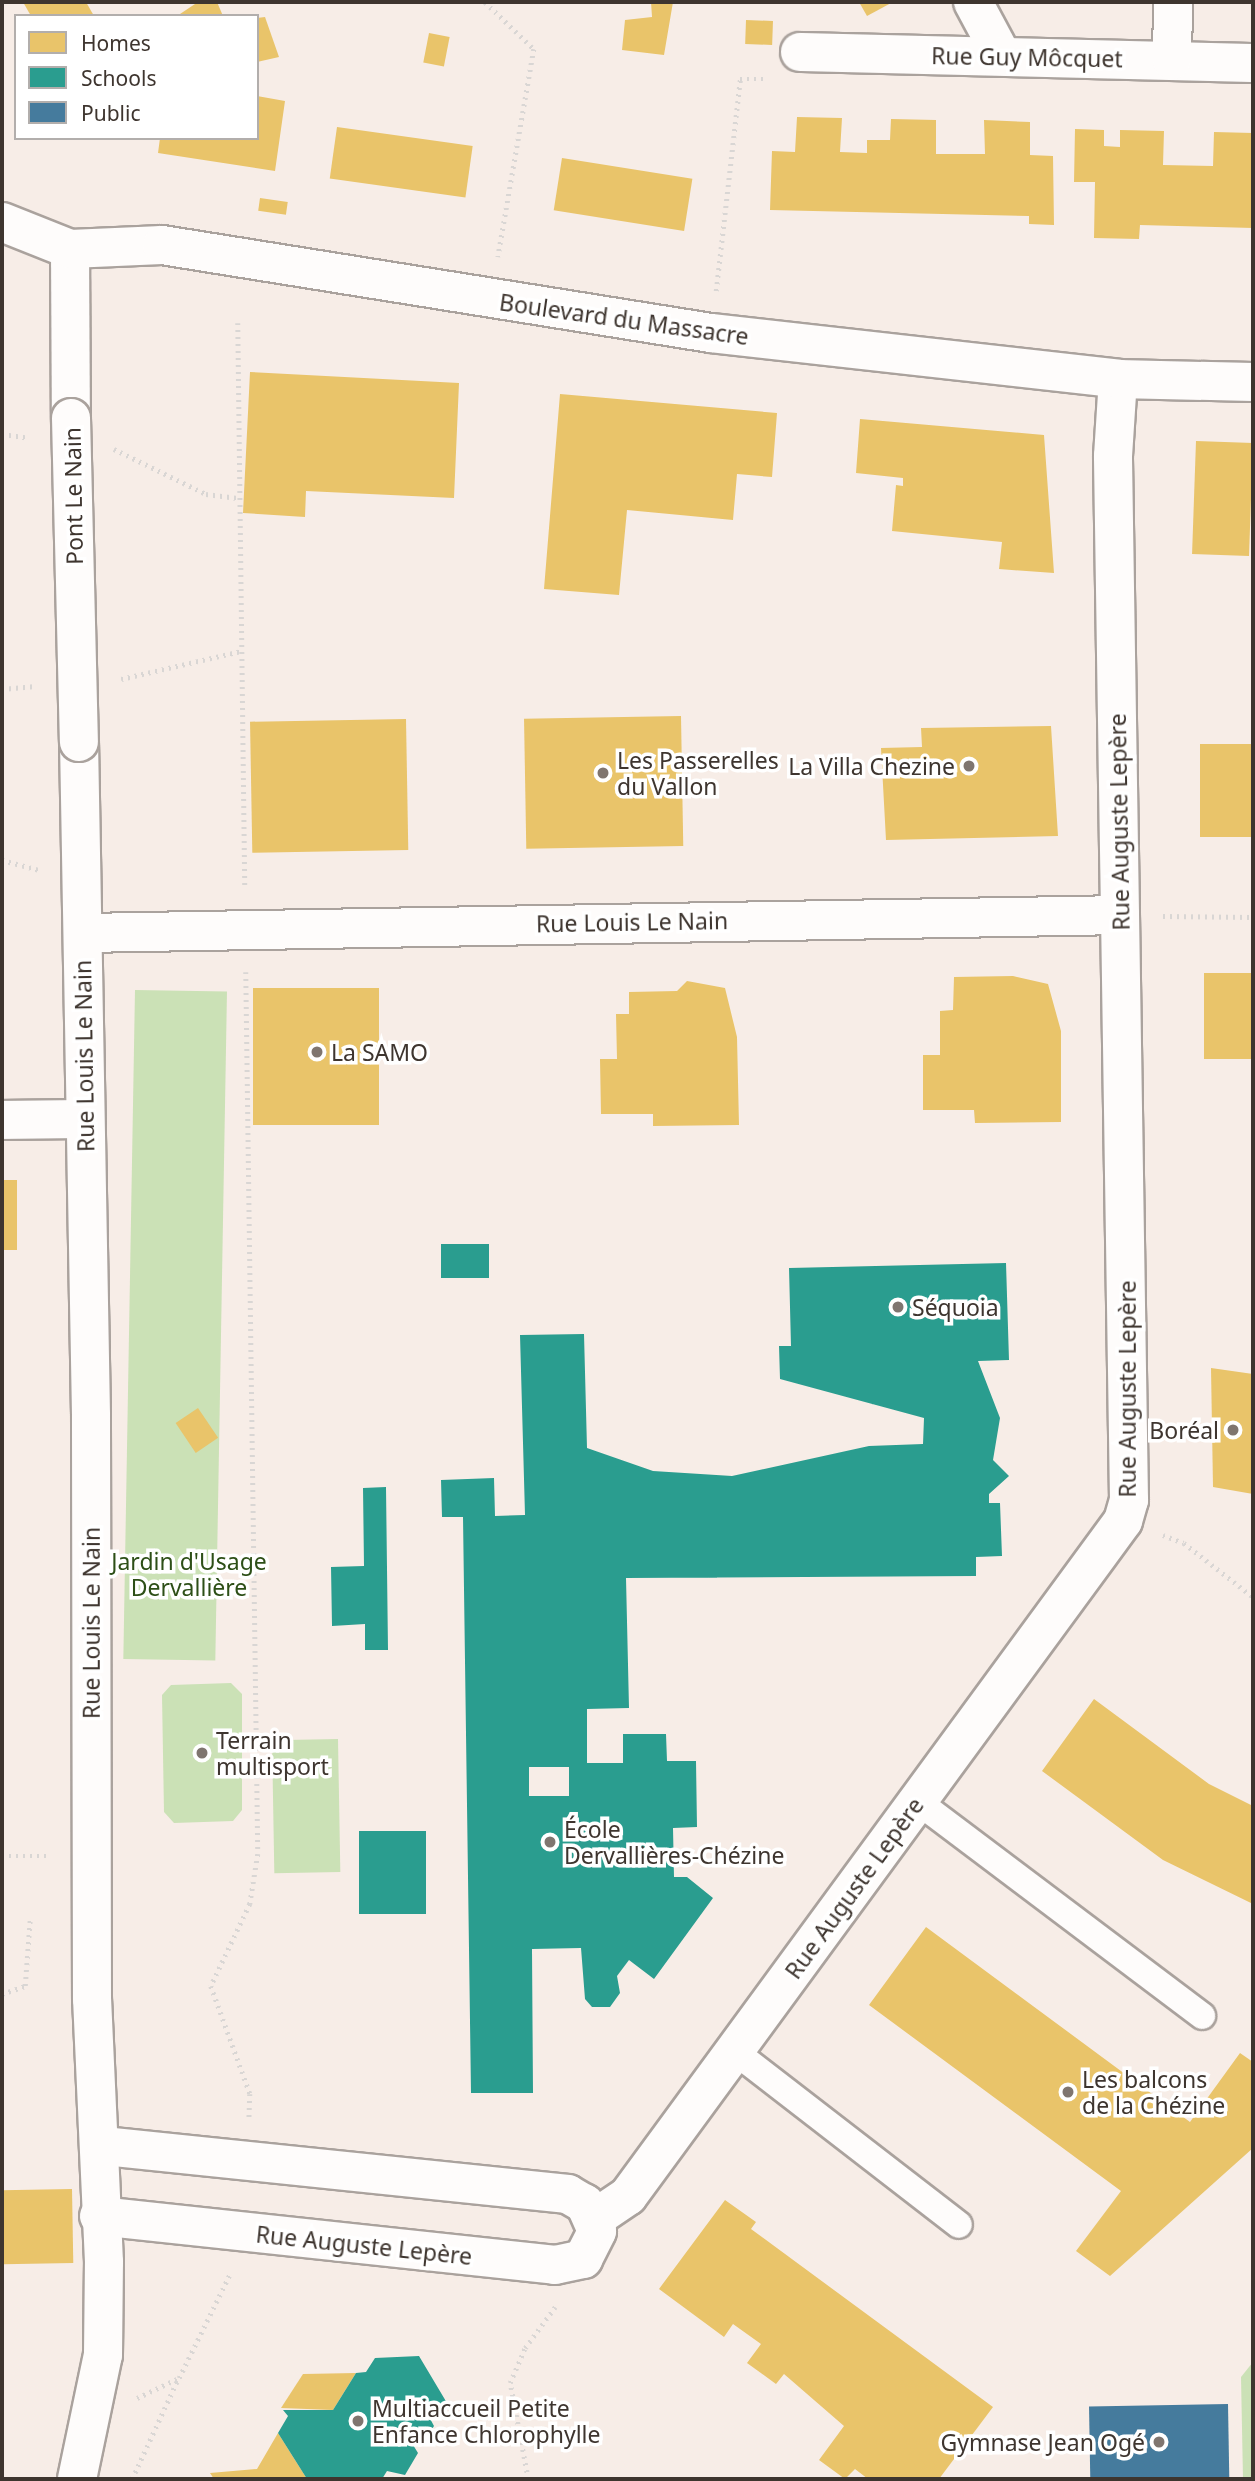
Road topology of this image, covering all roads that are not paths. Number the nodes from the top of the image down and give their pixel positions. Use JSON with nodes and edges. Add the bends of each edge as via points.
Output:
{"nodes":[{"id":1,"x":973,"y":2,"type":"edge"},
{"id":2,"x":1173,"y":2,"type":"edge"},
{"id":3,"x":800,"y":52,"type":"road end"},
{"id":4,"x":1002,"y":56,"type":"junction"},
{"id":5,"x":1172,"y":60,"type":"junction"},
{"id":6,"x":1253,"y":63,"type":"edge"},
{"id":7,"x":2,"y":222,"type":"edge"},
{"id":8,"x":70,"y":249,"type":"junction"},
{"id":9,"x":1118,"y":379,"type":"junction"},
{"id":10,"x":1253,"y":382,"type":"edge"},
{"id":11,"x":1120,"y":915,"type":"junction"},
{"id":12,"x":83,"y":933,"type":"junction"},
{"id":13,"x":84,"y":1119,"type":"junction"},
{"id":14,"x":2,"y":1120,"type":"edge"},
{"id":15,"x":917,"y":1801,"type":"junction"},
{"id":16,"x":1202,"y":2016,"type":"dead end"},
{"id":17,"x":734,"y":2052,"type":"junction"},
{"id":18,"x":100,"y":2146,"type":"junction"},
{"id":19,"x":99,"y":2216,"type":"junction"},
{"id":20,"x":594,"y":2219,"type":"junction"},
{"id":21,"x":959,"y":2225,"type":"dead end"},
{"id":22,"x":77,"y":2479,"type":"edge"}],
"edges":[{"from":1,"to":4,"type":"street"},
{"from":2,"to":5,"type":"street"},
{"from":3,"to":4,"type":"street","name":"Rue Guy Môcquet"},
{"from":4,"to":5,"type":"street","name":"Rue Guy Môcquet"},
{"from":5,"to":6,"type":"street","name":"Rue Guy Môcquet"},
{"from":7,"to":8,"type":"street","name":"Boulevard du Massacre"},
{"from":8,"to":9,"type":"street","name":"Boulevard du Massacre","via":[[162,245],[711,333]]},
{"from":8,"to":12,"type":"street","name":"Pont Le Nain","bridge":true},
{"from":9,"to":10,"type":"street","name":"Boulevard du Massacre"},
{"from":9,"to":11,"type":"street","name":"Rue Auguste Lepère","via":[[1113,456]]},
{"from":11,"to":12,"type":"street","name":"Rue Louis Le Nain"},
{"from":11,"to":15,"type":"street","name":"Rue Auguste Lepère","via":[[1129,1500],[1123,1521]]},
{"from":12,"to":13,"type":"street","name":"Rue Louis Le Nain"},
{"from":13,"to":14,"type":"street"},
{"from":13,"to":18,"type":"street","name":"Rue Louis Le Nain","via":[[92,1999]]},
{"from":15,"to":16,"type":"lane"},
{"from":15,"to":17,"type":"street","name":"Rue Auguste Lepère"},
{"from":17,"to":20,"type":"street","name":"Rue Auguste Lepère","via":[[628,2196]]},
{"from":17,"to":21,"type":"lane"},
{"from":18,"to":19,"type":"street","name":"Rue Louis Le Nain"},
{"from":18,"to":20,"type":"street","via":[[568,2194]]},
{"from":19,"to":20,"type":"street","name":"Rue Auguste Lepère","via":[[555,2265],[583,2259],[594,2242]]},
{"from":19,"to":22,"type":"street","name":"Rue Louis Le Nain","via":[[103,2356],[94,2417]]}]}
